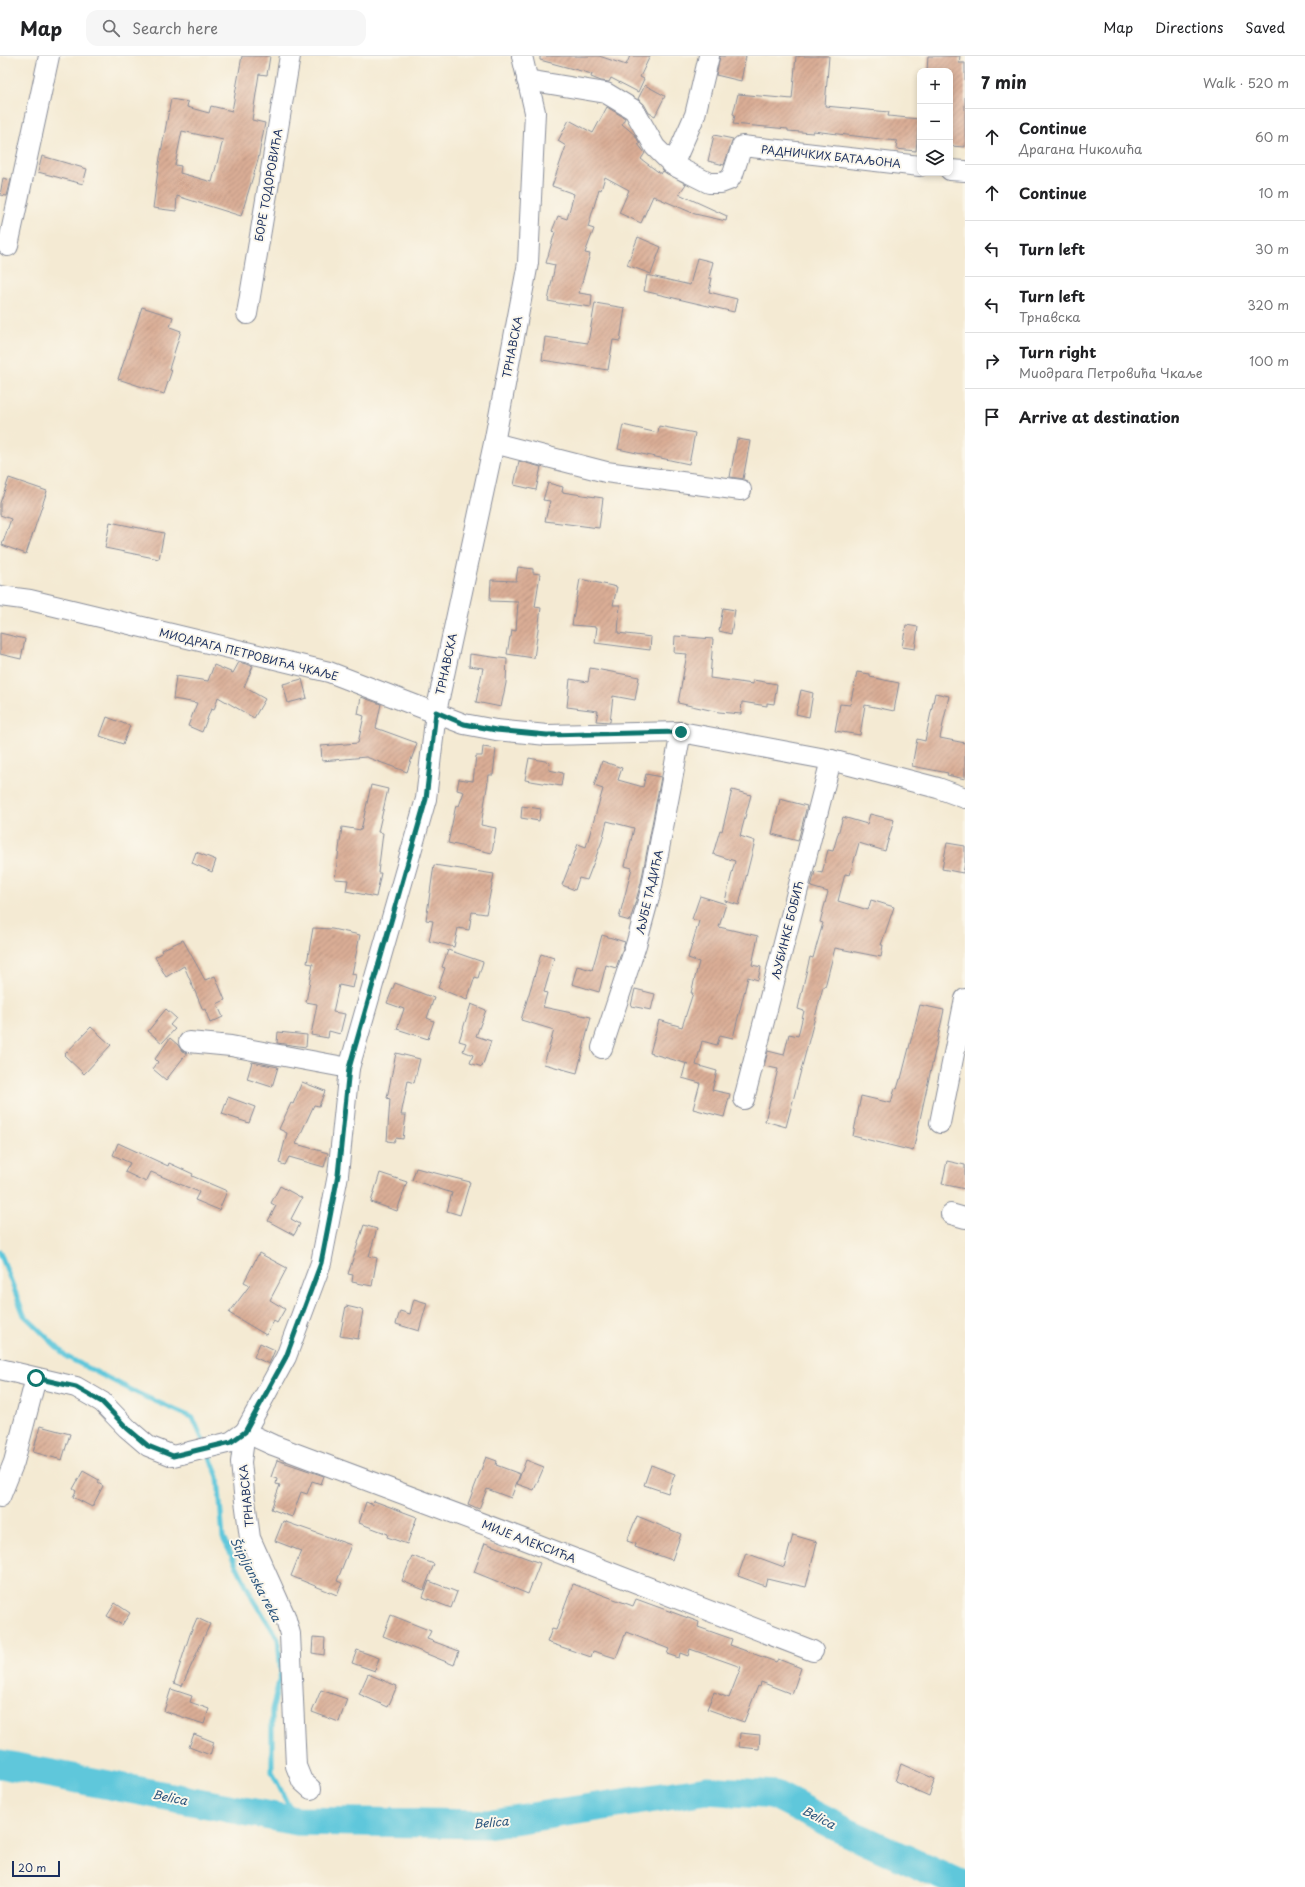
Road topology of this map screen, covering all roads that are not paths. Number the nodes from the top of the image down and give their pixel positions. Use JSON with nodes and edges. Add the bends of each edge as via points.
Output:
{"nodes":[{"id":1,"x":49,"y":56,"type":"edge"},
{"id":2,"x":290,"y":56,"type":"edge"},
{"id":3,"x":522,"y":56,"type":"edge"},
{"id":4,"x":709,"y":56,"type":"edge"},
{"id":5,"x":527,"y":80,"type":"junction"},
{"id":6,"x":673,"y":165,"type":"junction"},
{"id":7,"x":917,"y":166,"type":"edge"},
{"id":8,"x":953,"y":170,"type":"edge"},
{"id":9,"x":965,"y":171,"type":"edge"},
{"id":10,"x":8,"y":246,"type":"dead end"},
{"id":11,"x":246,"y":314,"type":"dead end"},
{"id":12,"x":494,"y":443,"type":"junction"},
{"id":13,"x":741,"y":490,"type":"dead end"},
{"id":14,"x":0,"y":596,"type":"edge"},
{"id":15,"x":436,"y":712,"type":"junction"},
{"id":16,"x":681,"y":732,"type":"junction"},
{"id":17,"x":830,"y":760,"type":"junction"},
{"id":18,"x":965,"y":798,"type":"edge"},
{"id":19,"x":965,"y":999,"type":"edge"},
{"id":20,"x":189,"y":1042,"type":"dead end"},
{"id":21,"x":602,"y":1048,"type":"dead end"},
{"id":22,"x":349,"y":1068,"type":"junction"},
{"id":23,"x":744,"y":1100,"type":"dead end"},
{"id":24,"x":940,"y":1123,"type":"dead end"},
{"id":25,"x":0,"y":1369,"type":"edge"},
{"id":26,"x":36,"y":1378,"type":"junction"},
{"id":27,"x":245,"y":1432,"type":"junction"},
{"id":28,"x":0,"y":1497,"type":"edge"},
{"id":29,"x":813,"y":1651,"type":"dead end"},
{"id":30,"x":311,"y":1788,"type":"dead end"}],
"edges":[{"from":1,"to":10,"type":"street"},
{"from":2,"to":11,"type":"street","name":"БОРЕ ТОДОРОВИЋА"},
{"from":3,"to":5,"type":"street","name":"ТРНАВСКА"},
{"from":4,"to":6,"type":"street","via":[[695,115]]},
{"from":5,"to":6,"type":"street","via":[[606,93],[634,110],[655,147]]},
{"from":5,"to":12,"type":"street","name":"ТРНАВСКА","via":[[535,112],[528,263]]},
{"from":6,"to":7,"type":"street","name":"РАДНИЧКИХ БАТАЉОНА","via":[[709,183],[721,184],[729,180],[733,174],[742,146]]},
{"from":8,"to":9,"type":"street"},
{"from":12,"to":13,"type":"street","via":[[606,472]]},
{"from":12,"to":15,"type":"street","name":"ТРНАВСКА"},
{"from":14,"to":15,"type":"street","name":"МИОДРАГА ПЕТРОВИЋА ЧКАЉЕ","via":[[30,600],[329,672]]},
{"from":15,"to":16,"type":"street","name":"МИОДРАГА ПЕТРОВИЋА ЧКАЉЕ","via":[[471,725],[547,735]]},
{"from":15,"to":22,"type":"street","name":"ТРНАВСКА","via":[[426,799]]},
{"from":16,"to":17,"type":"street","name":"МИОДРАГА ПЕТРОВИЋА ЧКАЉЕ"},
{"from":16,"to":21,"type":"street","name":"ЉУБЕ ТАДИЋА","via":[[652,886],[636,945]]},
{"from":17,"to":18,"type":"street","name":"МИОДРАГА ПЕТРОВИЋА ЧКАЉЕ","via":[[938,788]]},
{"from":17,"to":23,"type":"street","name":"ЉУБИНКЕ БОБИЋ"},
{"from":19,"to":24,"type":"street"},
{"from":20,"to":22,"type":"street","via":[[231,1046]]},
{"from":22,"to":27,"type":"street","name":"ТРНАВСКА","via":[[338,1175],[321,1263],[286,1357]]},
{"from":25,"to":26,"type":"street"},
{"from":26,"to":27,"type":"street","via":[[76,1387],[102,1402],[148,1446],[173,1456],[231,1442]]},
{"from":26,"to":28,"type":"street","via":[[14,1462]]},
{"from":27,"to":29,"type":"street","name":"МИЈЕ АЛЕКСИЋА","via":[[273,1445],[534,1542]]},
{"from":27,"to":30,"type":"street","name":"ТРНАВСКА","via":[[241,1462],[250,1538],[285,1616],[290,1634],[296,1766],[302,1781]]}]}
